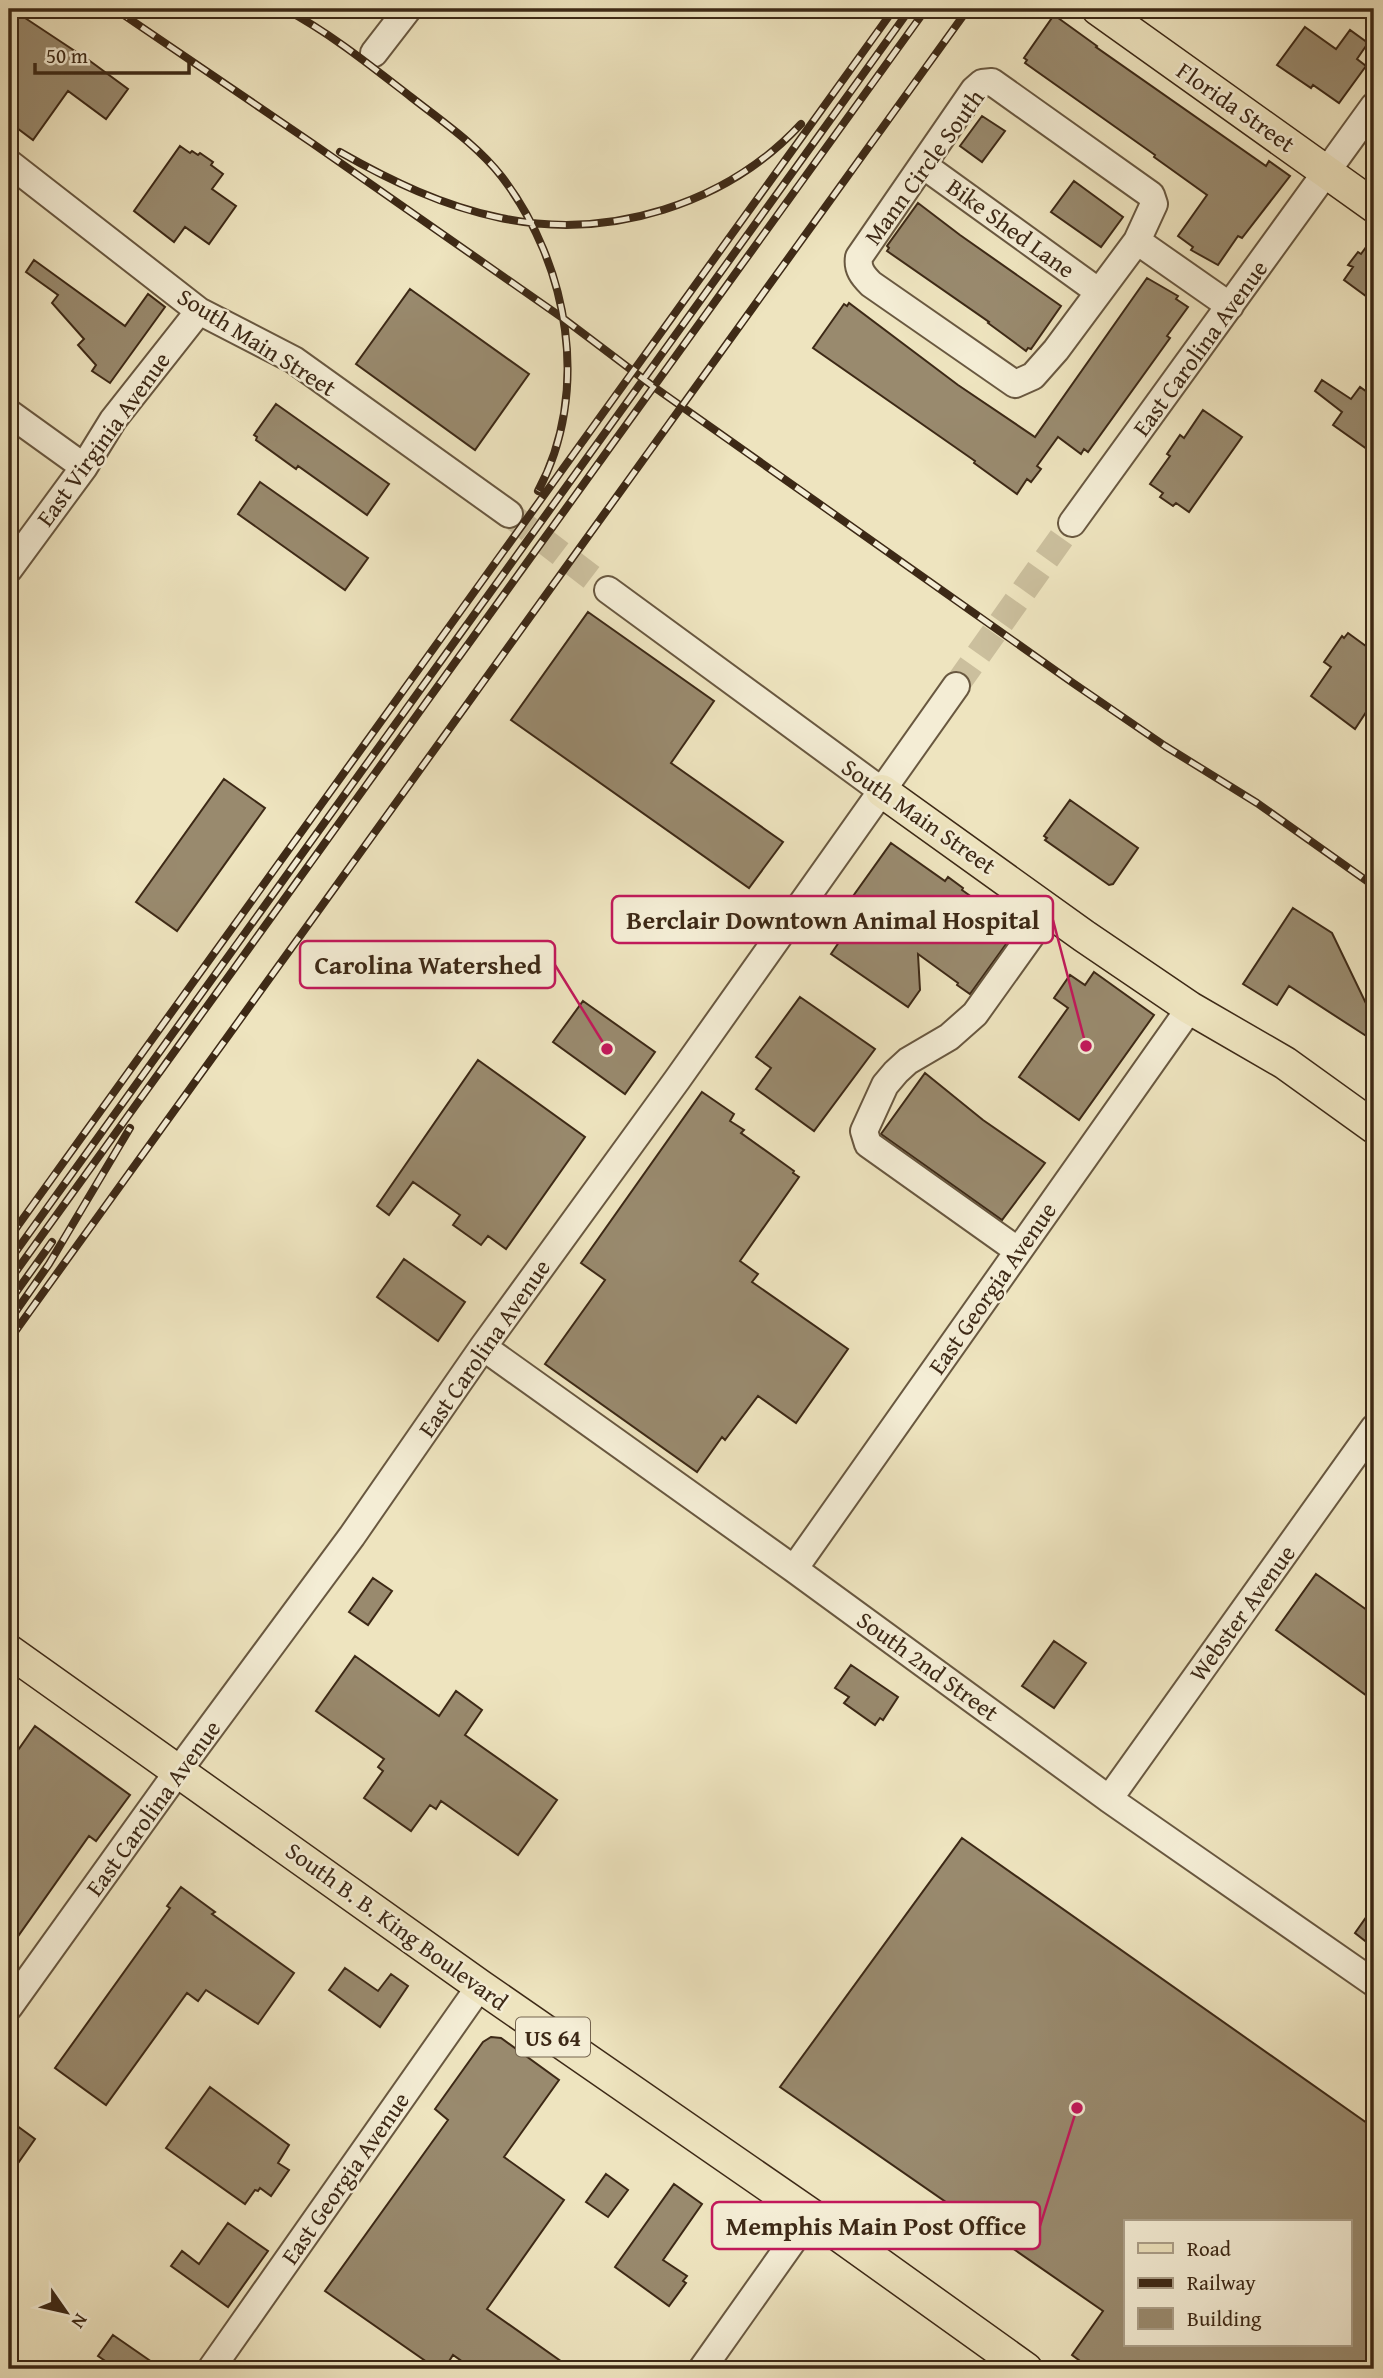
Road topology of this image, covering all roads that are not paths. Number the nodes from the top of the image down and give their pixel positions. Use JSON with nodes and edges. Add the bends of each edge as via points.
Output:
{"nodes":[{"id":1,"x":408,"y":9,"type":"edge"},
{"id":2,"x":1098,"y":9,"type":"edge"},
{"id":3,"x":374,"y":53,"type":"dead end"},
{"id":4,"x":1374,"y":106,"type":"edge"},
{"id":5,"x":9,"y":163,"type":"edge"},
{"id":6,"x":923,"y":165,"type":"junction"},
{"id":7,"x":1327,"y":172,"type":"junction"},
{"id":8,"x":1374,"y":206,"type":"edge"},
{"id":9,"x":1137,"y":241,"type":"junction"},
{"id":10,"x":1099,"y":292,"type":"junction"},
{"id":11,"x":1230,"y":306,"type":"junction"},
{"id":12,"x":199,"y":311,"type":"junction"},
{"id":13,"x":9,"y":413,"type":"edge"},
{"id":14,"x":84,"y":467,"type":"junction"},
{"id":15,"x":509,"y":514,"type":"tunnel mouth"},
{"id":16,"x":1072,"y":523,"type":"tunnel mouth"},
{"id":17,"x":9,"y":569,"type":"edge"},
{"id":18,"x":608,"y":590,"type":"tunnel mouth"},
{"id":19,"x":956,"y":686,"type":"tunnel mouth"},
{"id":20,"x":882,"y":791,"type":"junction"},
{"id":21,"x":1050,"y":909,"type":"junction"},
{"id":22,"x":1190,"y":1008,"type":"junction"},
{"id":23,"x":1374,"y":1128,"type":"edge"},
{"id":24,"x":1017,"y":1250,"type":"junction"},
{"id":25,"x":483,"y":1347,"type":"junction"},
{"id":26,"x":1374,"y":1428,"type":"edge"},
{"id":27,"x":794,"y":1569,"type":"junction"},
{"id":28,"x":9,"y":1651,"type":"edge"},
{"id":29,"x":179,"y":1770,"type":"junction"},
{"id":30,"x":1109,"y":1799,"type":"junction"},
{"id":31,"x":1374,"y":1983,"type":"edge"},
{"id":32,"x":480,"y":1986,"type":"junction"},
{"id":33,"x":9,"y":2007,"type":"edge"},
{"id":34,"x":811,"y":2215,"type":"junction"},
{"id":35,"x":211,"y":2369,"type":"edge"},
{"id":36,"x":702,"y":2369,"type":"edge"},
{"id":37,"x":1026,"y":2369,"type":"edge"}],
"edges":[{"from":1,"to":3,"type":"street"},
{"from":2,"to":7,"type":"main road","name":"Florida Street"},
{"from":4,"to":7,"type":"street","name":"East Carolina Avenue"},
{"from":5,"to":12,"type":"street","name":"South Main Street"},
{"from":6,"to":9,"type":"street","name":"Mann Circle South","via":[[974,90],[992,82],[1151,195],[1154,204]]},
{"from":6,"to":10,"type":"street","name":"Bike Shed Lane"},
{"from":6,"to":10,"type":"street","name":"Mann Circle South","via":[[859,257],[860,271],[871,284],[1015,384],[1033,376]]},
{"from":7,"to":8,"type":"main road","name":"Florida Street"},
{"from":7,"to":11,"type":"street","name":"East Carolina Avenue"},
{"from":9,"to":10,"type":"street"},
{"from":9,"to":11,"type":"street"},
{"from":11,"to":16,"type":"street","name":"East Carolina Avenue"},
{"from":12,"to":14,"type":"street","name":"East Virginia Avenue","via":[[113,420]]},
{"from":12,"to":15,"type":"street","name":"South Main Street","via":[[294,360]]},
{"from":13,"to":14,"type":"street"},
{"from":14,"to":17,"type":"street","name":"East Virginia Avenue"},
{"from":18,"to":20,"type":"street","name":"South Main Street"},
{"from":19,"to":20,"type":"street","name":"East Carolina Avenue"},
{"from":20,"to":21,"type":"main road","name":"South Main Street"},
{"from":20,"to":25,"type":"street","name":"East Carolina Avenue"},
{"from":21,"to":22,"type":"main road","name":"South Main Street"},
{"from":21,"to":24,"type":"street","via":[[975,1014],[949,1037],[908,1061],[885,1085],[864,1131],[868,1144]]},
{"from":22,"to":23,"type":"main road","name":"South Main Street","via":[[1284,1063]]},
{"from":22,"to":24,"type":"street","name":"East Georgia Avenue"},
{"from":24,"to":27,"type":"street","name":"East Georgia Avenue"},
{"from":25,"to":27,"type":"street","name":"South 2nd Street"},
{"from":25,"to":29,"type":"street","name":"East Carolina Avenue","via":[[352,1536]]},
{"from":26,"to":30,"type":"street","name":"Webster Avenue"},
{"from":27,"to":30,"type":"street","name":"South 2nd Street"},
{"from":28,"to":29,"type":"main road","name":"South B. B. King Boulevard","number":"US 64"},
{"from":29,"to":32,"type":"main road","name":"South B. B. King Boulevard","number":"US 64"},
{"from":29,"to":33,"type":"street","name":"East Carolina Avenue"},
{"from":30,"to":31,"type":"street","name":"South 2nd Street"},
{"from":32,"to":34,"type":"main road","name":"South B. B. King Boulevard","number":"US 64"},
{"from":32,"to":35,"type":"street","name":"East Georgia Avenue"},
{"from":34,"to":36,"type":"street"},
{"from":34,"to":37,"type":"main road","name":"South B. B. King Boulevard","number":"US 64"}]}
